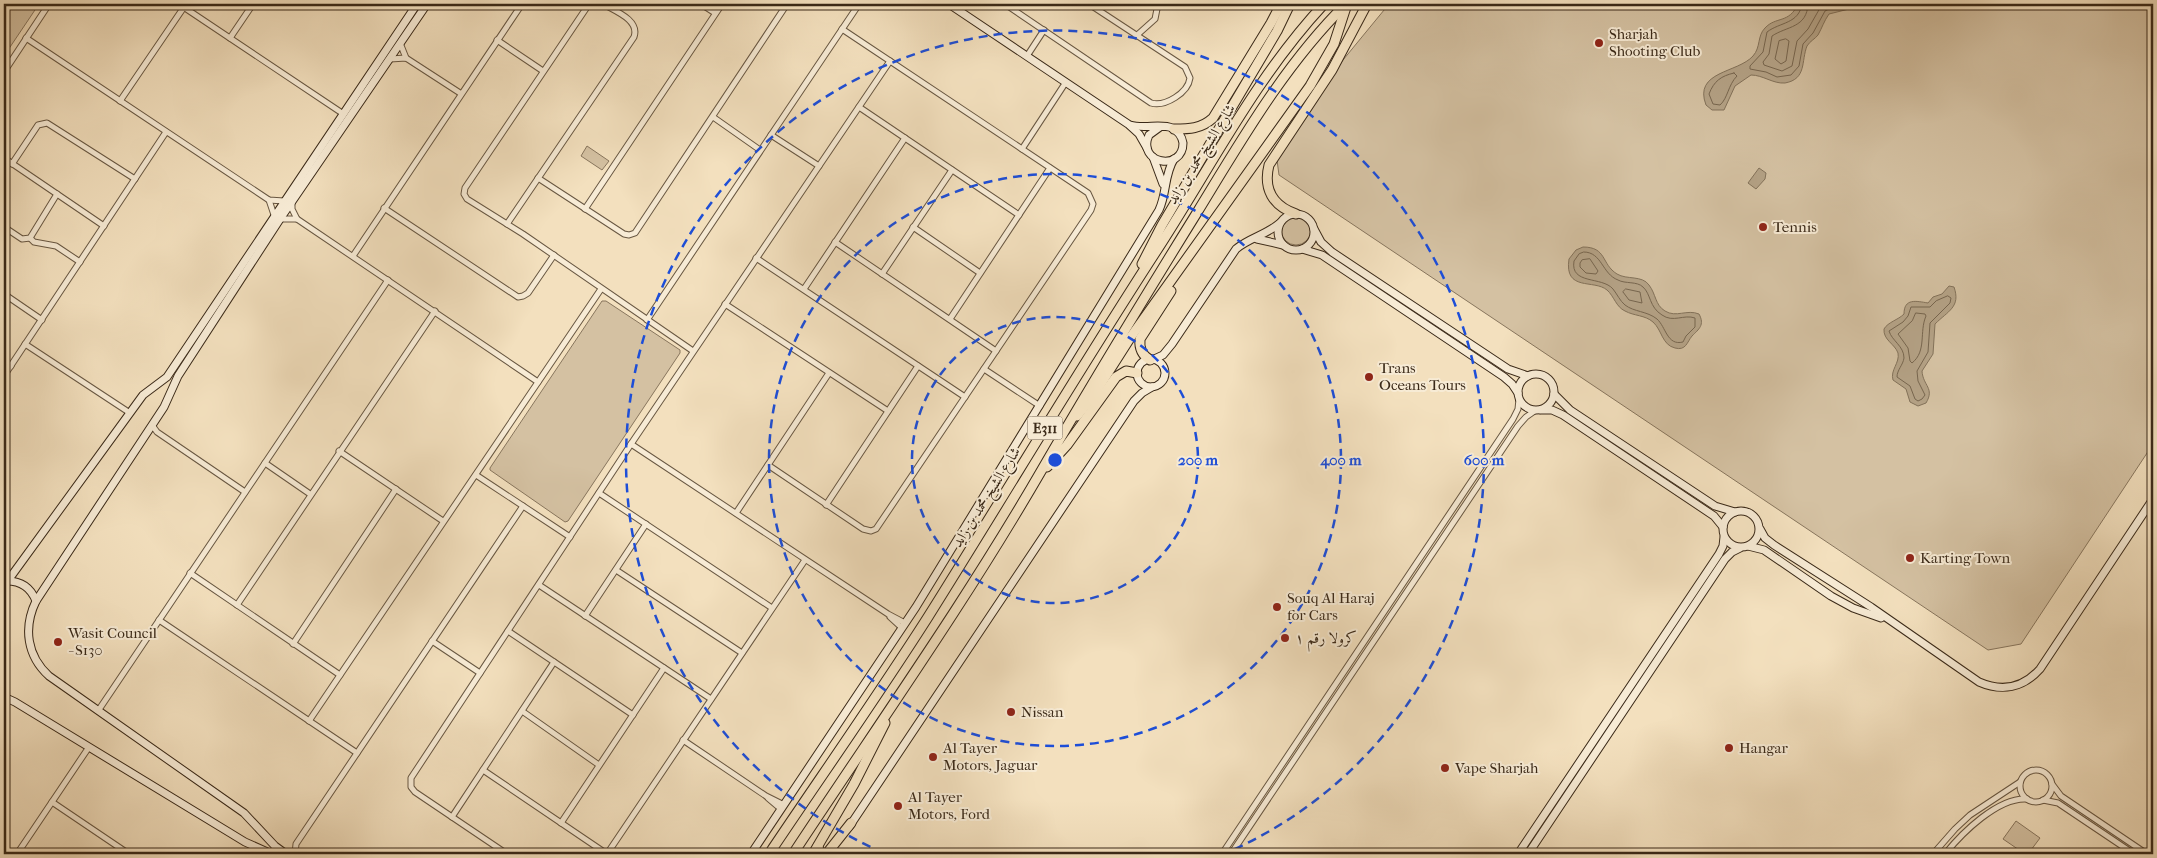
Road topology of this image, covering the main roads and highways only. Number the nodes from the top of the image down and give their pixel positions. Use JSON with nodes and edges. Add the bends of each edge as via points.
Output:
{"nodes":[{"id":1,"x":1281,"y":4,"type":"edge"},
{"id":2,"x":1290,"y":4,"type":"edge"},
{"id":3,"x":1324,"y":4,"type":"edge"},
{"id":4,"x":1347,"y":4,"type":"edge"},
{"id":5,"x":1367,"y":4,"type":"edge"},
{"id":6,"x":1174,"y":129,"type":"road end"},
{"id":7,"x":1296,"y":214,"type":"road end"},
{"id":8,"x":1188,"y":256,"type":"junction"},
{"id":9,"x":1124,"y":299,"type":"junction"},
{"id":10,"x":1151,"y":360,"type":"road end"},
{"id":11,"x":1137,"y":375,"type":"road end"},
{"id":12,"x":1068,"y":424,"type":"junction"},
{"id":13,"x":1038,"y":476,"type":"junction"},
{"id":14,"x":900,"y":692,"type":"junction"},
{"id":15,"x":851,"y":823,"type":"road end"},
{"id":16,"x":818,"y":846,"type":"junction"},
{"id":17,"x":769,"y":854,"type":"edge"},
{"id":18,"x":793,"y":854,"type":"edge"},
{"id":19,"x":812,"y":854,"type":"edge"}],
"edges":[{"from":1,"to":6,"type":"highway","via":[[1212,118],[1195,128]]},
{"from":2,"to":9,"type":"highway","via":[[1278,31],[1162,225]]},
{"from":3,"to":9,"type":"highway","name":"شارع الشيخ محمد بن زايد","number":"E311","via":[[1269,72]]},
{"from":4,"to":8,"type":"highway","via":[[1334,44],[1319,72]]},
{"from":4,"to":12,"type":"highway","name":"شارع الشيخ محمد بن زايد","number":"E311","via":[[1307,46],[1268,101]]},
{"from":5,"to":7,"type":"highway","via":[[1332,70],[1269,165],[1269,192],[1280,206]]},
{"from":8,"to":10,"type":"highway","via":[[1182,273],[1140,339],[1140,349]]},
{"from":8,"to":12,"type":"highway","via":[[1093,396]]},
{"from":9,"to":17,"type":"highway","name":"شارع الشيخ محمد بن زايد","number":"E311","via":[[926,620]]},
{"from":11,"to":13,"type":"highway","via":[[1126,371],[1116,377],[1067,445]]},
{"from":12,"to":13,"type":"highway","name":"شارع الشيخ محمد بن زايد","number":"E311"},
{"from":13,"to":14,"type":"highway","name":"شارع الشيخ محمد بن زايد","number":"E311"},
{"from":14,"to":16,"type":"highway","via":[[859,775]]},
{"from":14,"to":18,"type":"highway","name":"شارع الشيخ محمد بن زايد","number":"E311"},
{"from":15,"to":16,"type":"highway","via":[[828,852],[821,854]]},
{"from":16,"to":19,"type":"highway"}]}
